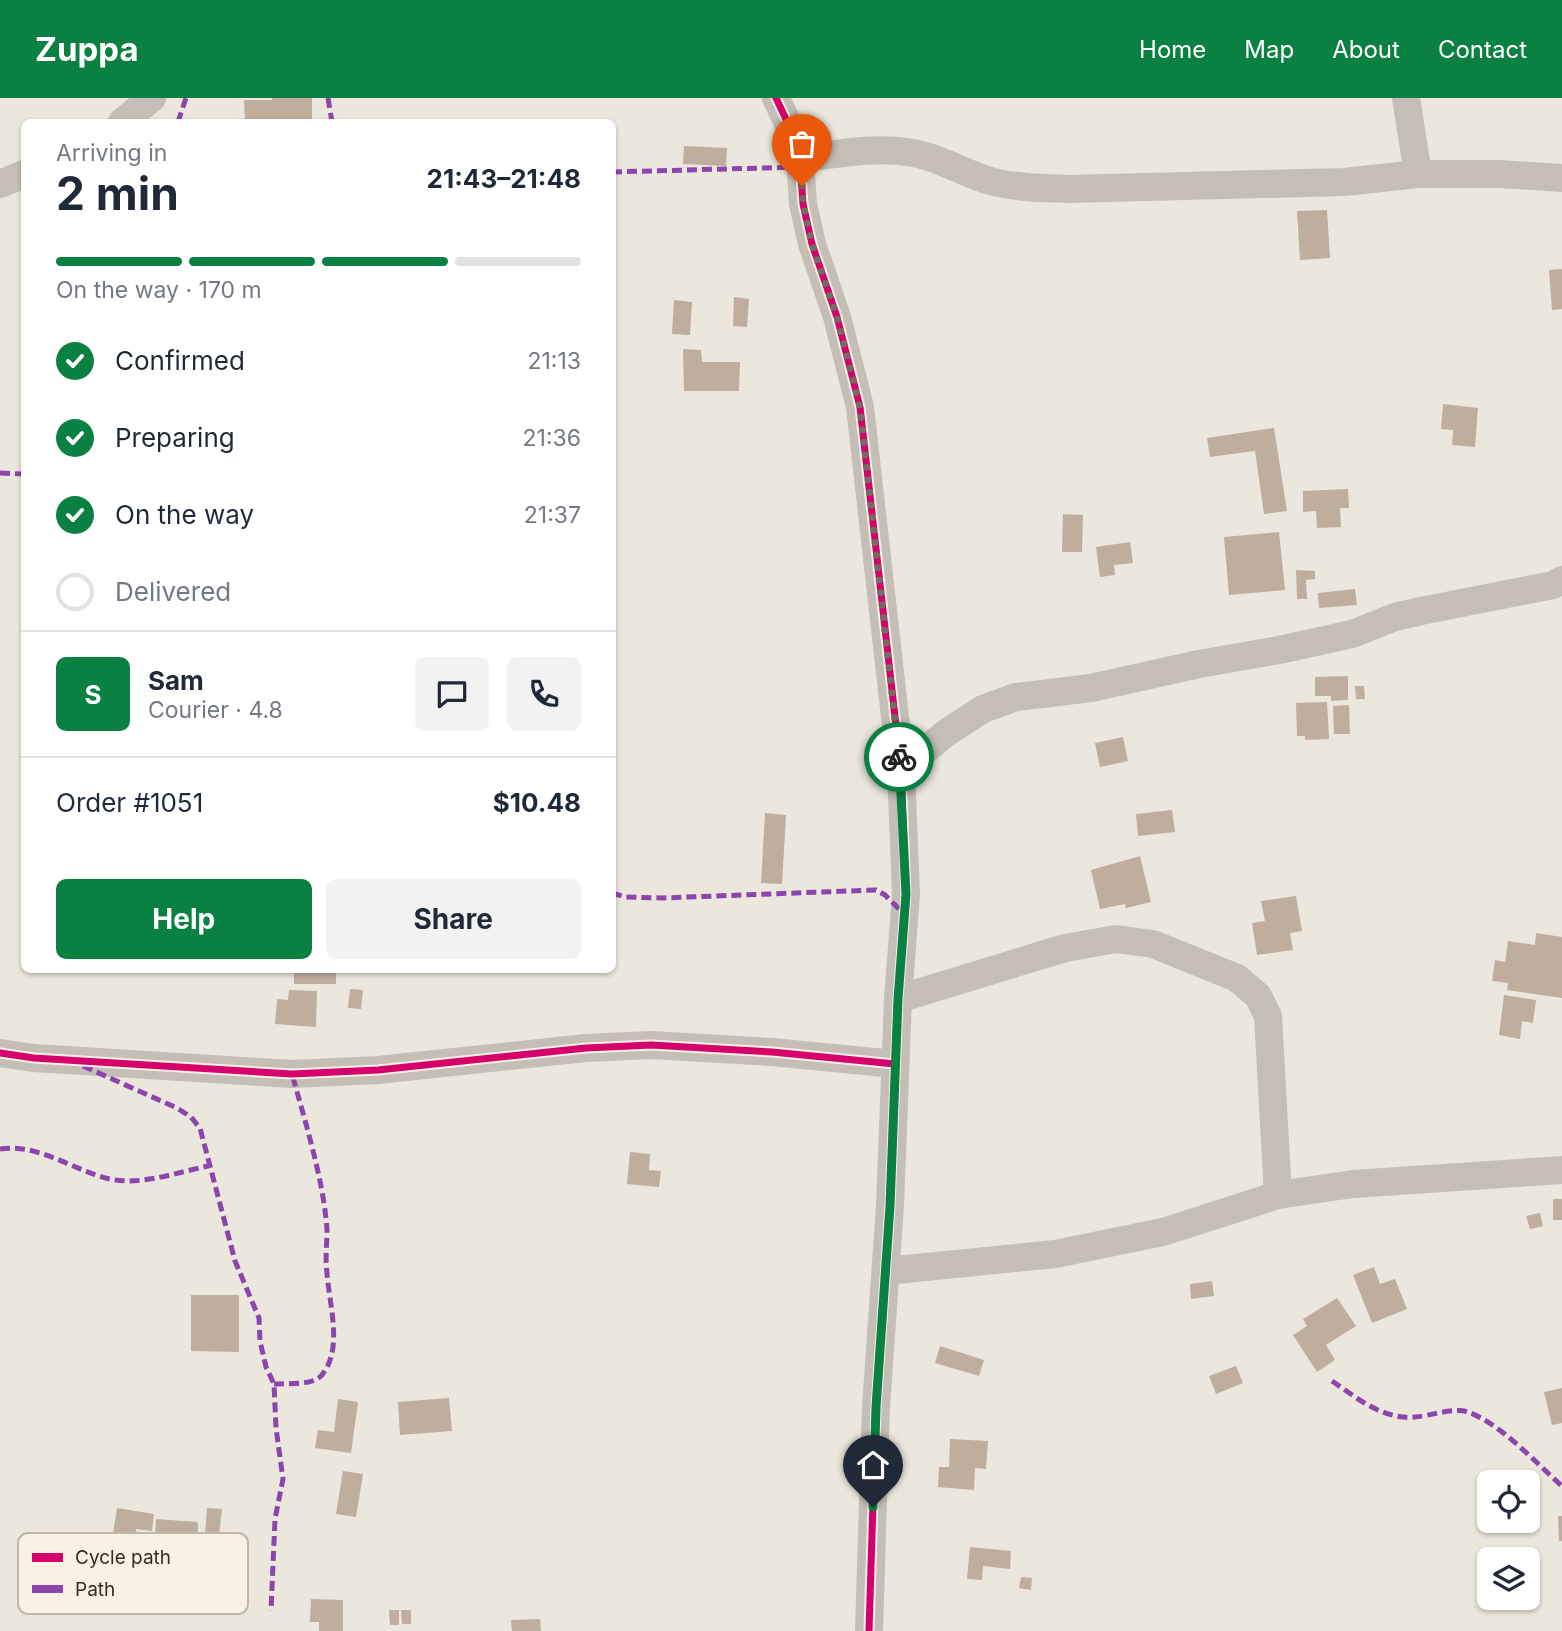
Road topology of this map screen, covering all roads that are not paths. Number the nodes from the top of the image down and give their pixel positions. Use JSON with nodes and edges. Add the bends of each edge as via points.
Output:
{"nodes":[{"id":1,"x":152,"y":98,"type":"edge"},
{"id":2,"x":1406,"y":98,"type":"edge"},
{"id":3,"x":780,"y":101,"type":"edge"},
{"id":4,"x":126,"y":119,"type":"edge"},
{"id":5,"x":800,"y":159,"type":"junction"},
{"id":6,"x":1418,"y":174,"type":"junction"},
{"id":7,"x":21,"y":175,"type":"edge"},
{"id":8,"x":1562,"y":178,"type":"edge"},
{"id":9,"x":0,"y":184,"type":"edge"},
{"id":10,"x":1562,"y":580,"type":"edge"},
{"id":11,"x":901,"y":770,"type":"junction"},
{"id":12,"x":898,"y":999,"type":"junction"},
{"id":13,"x":0,"y":1053,"type":"edge"},
{"id":14,"x":895,"y":1064,"type":"junction"},
{"id":15,"x":1562,"y":1170,"type":"edge"},
{"id":16,"x":1278,"y":1195,"type":"junction"},
{"id":17,"x":886,"y":1272,"type":"junction"},
{"id":18,"x":869,"y":1631,"type":"edge"}],
"edges":[{"from":1,"to":4,"type":"street"},
{"from":2,"to":6,"type":"street"},
{"from":3,"to":5,"type":"street"},
{"from":5,"to":6,"type":"street","via":[[863,151],[909,152],[991,181],[1069,189],[1344,182]]},
{"from":5,"to":11,"type":"street","via":[[812,244],[860,407]]},
{"from":6,"to":8,"type":"street"},
{"from":7,"to":9,"type":"street"},
{"from":10,"to":11,"type":"street","via":[[1395,617],[1352,634],[1279,650],[1091,688],[1016,697],[983,709]]},
{"from":11,"to":12,"type":"street","via":[[906,894]]},
{"from":12,"to":14,"type":"street"},
{"from":12,"to":16,"type":"street","via":[[1065,948],[1116,939],[1153,944],[1237,978],[1258,996],[1268,1016]]},
{"from":13,"to":14,"type":"street","via":[[292,1074],[651,1045]]},
{"from":14,"to":17,"type":"street"},
{"from":15,"to":16,"type":"street","via":[[1353,1184]]},
{"from":16,"to":17,"type":"street","via":[[1163,1232],[1055,1254]]},
{"from":17,"to":18,"type":"street","via":[[876,1407]]}]}
